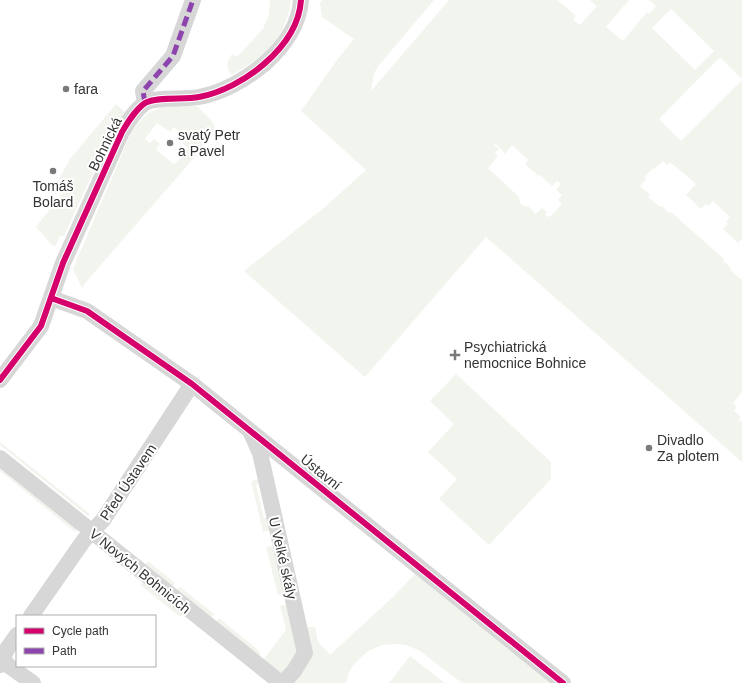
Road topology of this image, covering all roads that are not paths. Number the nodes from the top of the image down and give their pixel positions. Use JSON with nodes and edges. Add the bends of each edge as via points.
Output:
{"nodes":[{"id":1,"x":193,"y":0,"type":"edge"},
{"id":2,"x":301,"y":0,"type":"edge"},
{"id":3,"x":145,"y":103,"type":"junction"},
{"id":4,"x":51,"y":298,"type":"junction"},
{"id":5,"x":0,"y":380,"type":"edge"},
{"id":6,"x":192,"y":384,"type":"junction"},
{"id":7,"x":248,"y":428,"type":"junction"},
{"id":8,"x":0,"y":458,"type":"edge"},
{"id":9,"x":93,"y":532,"type":"junction"},
{"id":10,"x":32,"y":615,"type":"edge"},
{"id":11,"x":16,"y":636,"type":"edge"},
{"id":12,"x":1,"y":659,"type":"edge"},
{"id":13,"x":32,"y":683,"type":"edge"},
{"id":14,"x":282,"y":683,"type":"edge"},
{"id":15,"x":563,"y":683,"type":"edge"}],
"edges":[{"from":1,"to":3,"type":"street","via":[[173,56],[143,91]]},
{"from":2,"to":3,"type":"street","via":[[292,29],[277,53],[253,74],[225,89],[199,97]]},
{"from":3,"to":4,"type":"street","name":"Bohnická","via":[[132,116],[122,132],[63,263]]},
{"from":4,"to":5,"type":"street","name":"Bohnická","via":[[41,326]]},
{"from":4,"to":6,"type":"street","name":"Ústavní","via":[[87,311]]},
{"from":6,"to":7,"type":"street","name":"Ústavní"},
{"from":6,"to":9,"type":"street","name":"Před Ústavem"},
{"from":7,"to":14,"type":"street","name":"U Velké skály","via":[[260,453],[305,653],[294,671]]},
{"from":7,"to":15,"type":"street","name":"Ústavní"},
{"from":8,"to":9,"type":"street","name":"V Nových Bohnicích"},
{"from":9,"to":10,"type":"street","name":"Před Ústavem","via":[[84,540]]},
{"from":9,"to":14,"type":"street","name":"V Nových Bohnicích"},
{"from":11,"to":12,"type":"street"},
{"from":12,"to":13,"type":"street"}]}
